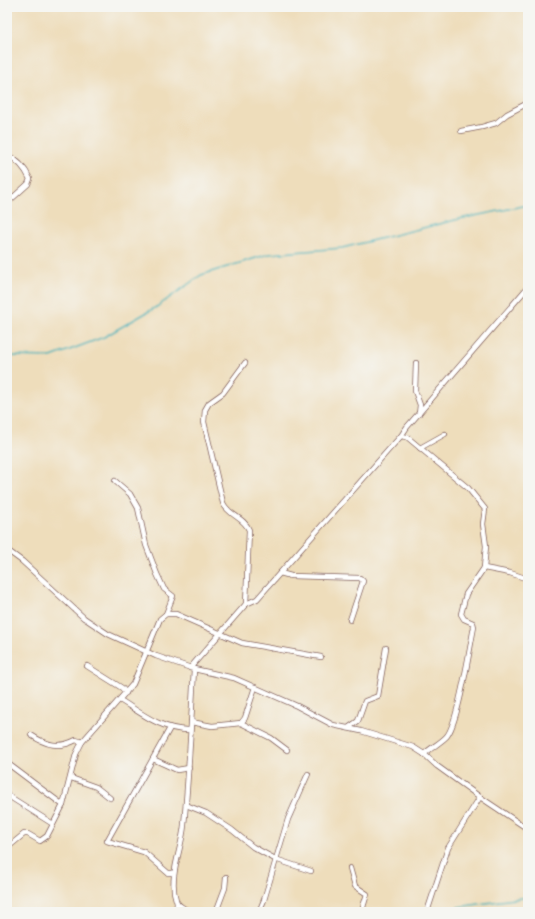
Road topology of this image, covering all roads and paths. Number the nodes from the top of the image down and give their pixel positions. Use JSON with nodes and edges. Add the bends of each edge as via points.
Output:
{"nodes":[{"id":1,"x":528,"y":103,"type":"edge"},
{"id":2,"x":460,"y":130,"type":"dead end"},
{"id":3,"x":7,"y":154,"type":"edge"},
{"id":4,"x":7,"y":203,"type":"edge"},
{"id":5,"x":528,"y":287,"type":"edge"},
{"id":6,"x":245,"y":363,"type":"dead end"},
{"id":7,"x":416,"y":363,"type":"dead end"},
{"id":8,"x":419,"y":414,"type":"junction"},
{"id":9,"x":445,"y":434,"type":"dead end"},
{"id":10,"x":401,"y":436,"type":"junction"},
{"id":11,"x":420,"y":448,"type":"junction"},
{"id":12,"x":115,"y":481,"type":"dead end"},
{"id":13,"x":7,"y":550,"type":"edge"},
{"id":14,"x":484,"y":568,"type":"junction"},
{"id":15,"x":280,"y":573,"type":"junction"},
{"id":16,"x":528,"y":579,"type":"edge"},
{"id":17,"x":246,"y":604,"type":"junction"},
{"id":18,"x":166,"y":614,"type":"junction"},
{"id":19,"x":350,"y":620,"type":"dead end"},
{"id":20,"x":220,"y":633,"type":"junction"},
{"id":21,"x":386,"y":648,"type":"dead end"},
{"id":22,"x":146,"y":652,"type":"junction"},
{"id":23,"x":321,"y":657,"type":"dead end"},
{"id":24,"x":87,"y":666,"type":"dead end"},
{"id":25,"x":192,"y":668,"type":"junction"},
{"id":26,"x":255,"y":687,"type":"junction"},
{"id":27,"x":126,"y":693,"type":"junction"},
{"id":28,"x":120,"y":700,"type":"junction"},
{"id":29,"x":190,"y":722,"type":"junction"},
{"id":30,"x":241,"y":723,"type":"junction"},
{"id":31,"x":170,"y":728,"type":"junction"},
{"id":32,"x":348,"y":728,"type":"junction"},
{"id":33,"x":190,"y":730,"type":"junction"},
{"id":34,"x":31,"y":735,"type":"dead end"},
{"id":35,"x":82,"y":742,"type":"junction"},
{"id":36,"x":287,"y":750,"type":"dead end"},
{"id":37,"x":424,"y":754,"type":"junction"},
{"id":38,"x":152,"y":758,"type":"junction"},
{"id":39,"x":7,"y":762,"type":"edge"},
{"id":40,"x":189,"y":768,"type":"junction"},
{"id":41,"x":308,"y":774,"type":"dead end"},
{"id":42,"x":71,"y":778,"type":"junction"},
{"id":43,"x":7,"y":795,"type":"edge"},
{"id":44,"x":110,"y":798,"type":"dead end"},
{"id":45,"x":480,"y":798,"type":"junction"},
{"id":46,"x":63,"y":805,"type":"junction"},
{"id":47,"x":186,"y":805,"type":"junction"},
{"id":48,"x":53,"y":824,"type":"junction"},
{"id":49,"x":463,"y":826,"type":"dead end"},
{"id":50,"x":528,"y":829,"type":"edge"},
{"id":51,"x":7,"y":848,"type":"edge"},
{"id":52,"x":275,"y":859,"type":"junction"},
{"id":53,"x":350,"y":868,"type":"dead end"},
{"id":54,"x":311,"y":871,"type":"dead end"},
{"id":55,"x":174,"y":873,"type":"junction"},
{"id":56,"x":226,"y":877,"type":"dead end"},
{"id":57,"x":177,"y":903,"type":"junction"},
{"id":58,"x":176,"y":912,"type":"edge"},
{"id":59,"x":189,"y":912,"type":"edge"},
{"id":60,"x":216,"y":912,"type":"edge"},
{"id":61,"x":259,"y":912,"type":"edge"},
{"id":62,"x":365,"y":912,"type":"edge"},
{"id":63,"x":427,"y":912,"type":"edge"}],
"edges":[{"from":1,"to":2,"type":"street","via":[[496,123]]},
{"from":3,"to":4,"type":"street","via":[[22,165],[30,179],[28,184]]},
{"from":5,"to":8,"type":"street"},
{"from":6,"to":17,"type":"street","via":[[223,393],[209,403],[204,422],[223,503],[227,511],[246,523],[249,530]]},
{"from":7,"to":8,"type":"street","via":[[415,390],[420,405]]},
{"from":8,"to":10,"type":"street"},
{"from":9,"to":11,"type":"street"},
{"from":10,"to":11,"type":"street","via":[[407,437]]},
{"from":10,"to":15,"type":"street"},
{"from":11,"to":14,"type":"street","via":[[468,488],[484,505]]},
{"from":12,"to":18,"type":"street","via":[[130,494],[138,508],[146,545],[164,589],[173,596]]},
{"from":13,"to":22,"type":"street","via":[[96,627]]},
{"from":14,"to":16,"type":"street"},
{"from":14,"to":37,"type":"street","via":[[466,594],[461,614],[464,619],[473,623],[474,627],[462,690],[450,730]]},
{"from":15,"to":17,"type":"street","via":[[257,599]]},
{"from":15,"to":19,"type":"street","via":[[291,576],[363,580]]},
{"from":17,"to":20,"type":"street"},
{"from":18,"to":20,"type":"street","via":[[176,614]]},
{"from":18,"to":22,"type":"street","via":[[160,619]]},
{"from":20,"to":23,"type":"street","via":[[242,643]]},
{"from":20,"to":25,"type":"street"},
{"from":21,"to":32,"type":"street","via":[[378,696],[365,701],[358,721]]},
{"from":22,"to":25,"type":"street"},
{"from":22,"to":27,"type":"street","via":[[133,684]]},
{"from":24,"to":27,"type":"street"},
{"from":25,"to":26,"type":"street","via":[[234,678]]},
{"from":25,"to":29,"type":"street"},
{"from":26,"to":30,"type":"street"},
{"from":26,"to":32,"type":"street","via":[[332,725]]},
{"from":27,"to":28,"type":"street"},
{"from":28,"to":31,"type":"street","via":[[155,722]]},
{"from":28,"to":35,"type":"street"},
{"from":29,"to":30,"type":"street","via":[[212,726]]},
{"from":29,"to":33,"type":"street"},
{"from":30,"to":36,"type":"street","via":[[271,738]]},
{"from":31,"to":33,"type":"street"},
{"from":31,"to":38,"type":"street"},
{"from":32,"to":37,"type":"street","via":[[413,747]]},
{"from":33,"to":40,"type":"street"},
{"from":34,"to":35,"type":"street","via":[[40,742],[57,745],[69,744],[76,740]]},
{"from":35,"to":42,"type":"street","via":[[76,754]]},
{"from":37,"to":45,"type":"street"},
{"from":38,"to":40,"type":"street","via":[[177,770]]},
{"from":38,"to":55,"type":"street","via":[[107,841],[144,852],[168,873]]},
{"from":39,"to":46,"type":"street"},
{"from":40,"to":47,"type":"street"},
{"from":41,"to":52,"type":"street","via":[[288,819]]},
{"from":42,"to":44,"type":"street","via":[[96,787]]},
{"from":42,"to":46,"type":"street"},
{"from":43,"to":48,"type":"street"},
{"from":45,"to":49,"type":"street"},
{"from":45,"to":50,"type":"street"},
{"from":45,"to":63,"type":"street","via":[[448,848]]},
{"from":46,"to":48,"type":"street"},
{"from":47,"to":52,"type":"street","via":[[206,813],[253,847]]},
{"from":47,"to":55,"type":"street"},
{"from":48,"to":51,"type":"street","via":[[44,840],[24,834]]},
{"from":52,"to":54,"type":"street"},
{"from":52,"to":61,"type":"street"},
{"from":53,"to":62,"type":"street","via":[[355,886],[367,894],[363,907]]},
{"from":55,"to":57,"type":"street"},
{"from":56,"to":60,"type":"street","via":[[225,888]]},
{"from":57,"to":58,"type":"street"},
{"from":57,"to":59,"type":"street"}]}
